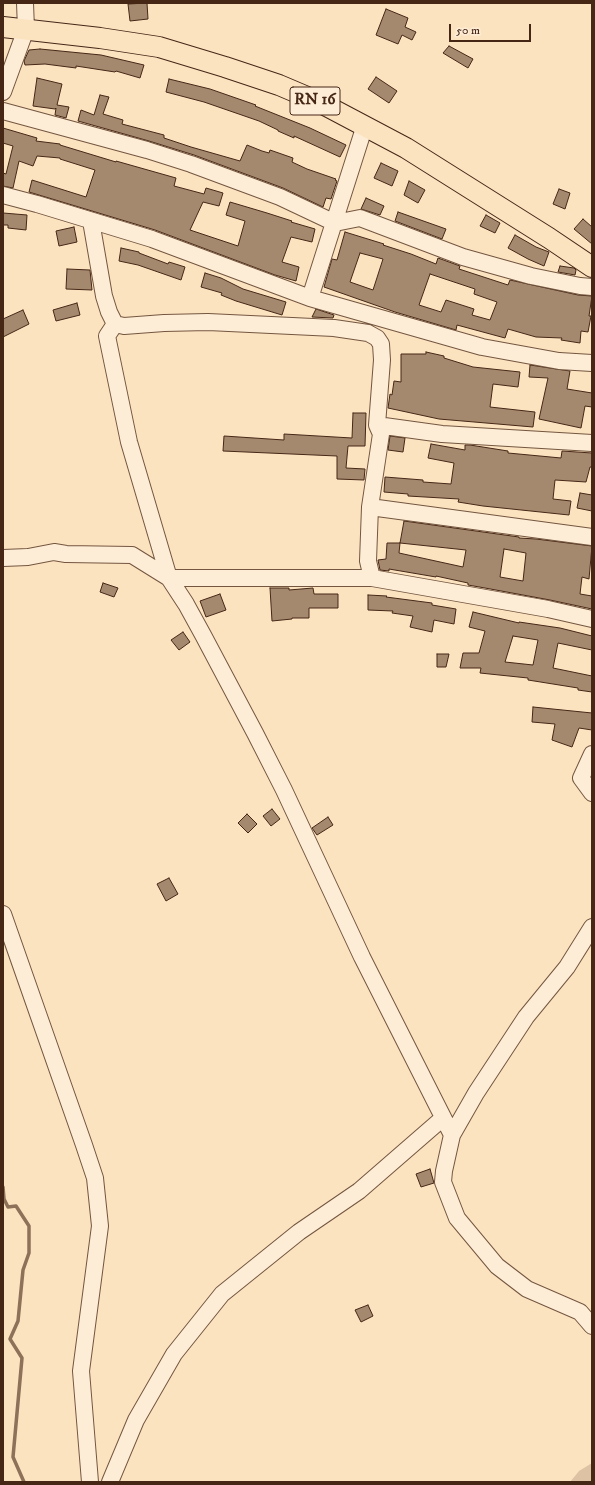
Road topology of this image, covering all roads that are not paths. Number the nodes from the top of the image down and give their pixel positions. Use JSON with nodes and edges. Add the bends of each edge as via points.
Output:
{"nodes":[{"id":1,"x":25,"y":3,"type":"edge"},
{"id":2,"x":3,"y":27,"type":"edge"},
{"id":3,"x":26,"y":29,"type":"junction"},
{"id":4,"x":3,"y":92,"type":"edge"},
{"id":5,"x":3,"y":112,"type":"edge"},
{"id":6,"x":365,"y":125,"type":"junction"},
{"id":7,"x":3,"y":195,"type":"edge"},
{"id":8,"x":91,"y":221,"type":"junction"},
{"id":9,"x":335,"y":223,"type":"junction"},
{"id":10,"x":592,"y":267,"type":"edge"},
{"id":11,"x":592,"y":287,"type":"edge"},
{"id":12,"x":310,"y":298,"type":"junction"},
{"id":13,"x":115,"y":324,"type":"junction"},
{"id":14,"x":592,"y":363,"type":"edge"},
{"id":15,"x":377,"y":425,"type":"junction"},
{"id":16,"x":592,"y":443,"type":"edge"},
{"id":17,"x":370,"y":507,"type":"junction"},
{"id":18,"x":592,"y":538,"type":"edge"},
{"id":19,"x":3,"y":558,"type":"edge"},
{"id":20,"x":170,"y":578,"type":"junction"},
{"id":21,"x":372,"y":578,"type":"junction"},
{"id":22,"x":592,"y":619,"type":"edge"},
{"id":23,"x":592,"y":754,"type":"edge"},
{"id":24,"x":592,"y":793,"type":"edge"},
{"id":25,"x":3,"y":914,"type":"edge"},
{"id":26,"x":592,"y":927,"type":"edge"},
{"id":27,"x":443,"y":1118,"type":"junction"},
{"id":28,"x":452,"y":1135,"type":"junction"},
{"id":29,"x":592,"y":1326,"type":"edge"},
{"id":30,"x":90,"y":1482,"type":"edge"},
{"id":31,"x":110,"y":1482,"type":"edge"}],
"edges":[{"from":1,"to":3,"type":"street"},
{"from":2,"to":3,"type":"main road","number":"RN 16"},
{"from":3,"to":4,"type":"street"},
{"from":3,"to":6,"type":"main road","number":"RN 16","via":[[159,47],[278,85]]},
{"from":5,"to":9,"type":"street","via":[[191,164],[280,197]]},
{"from":6,"to":9,"type":"street"},
{"from":6,"to":10,"type":"main road","number":"RN 16","via":[[406,148]]},
{"from":7,"to":8,"type":"street"},
{"from":8,"to":12,"type":"street","via":[[152,239]]},
{"from":8,"to":13,"type":"street","via":[[104,296]]},
{"from":9,"to":11,"type":"street","via":[[360,218],[463,257],[531,276]]},
{"from":9,"to":12,"type":"street"},
{"from":12,"to":14,"type":"street","via":[[482,347],[560,361]]},
{"from":13,"to":15,"type":"street","via":[[124,326],[208,322],[334,328],[368,333],[381,344]]},
{"from":13,"to":20,"type":"street","via":[[107,336],[129,442]]},
{"from":15,"to":16,"type":"street","via":[[442,434]]},
{"from":15,"to":17,"type":"street","via":[[381,434]]},
{"from":17,"to":18,"type":"street"},
{"from":17,"to":21,"type":"street","via":[[368,561]]},
{"from":19,"to":20,"type":"street","via":[[54,552],[132,555]]},
{"from":20,"to":21,"type":"street"},
{"from":20,"to":27,"type":"street","via":[[203,635],[284,790],[362,957]]},
{"from":21,"to":22,"type":"street"},
{"from":23,"to":24,"type":"street","via":[[581,778]]},
{"from":25,"to":30,"type":"street","via":[[96,1185],[100,1226],[81,1371]]},
{"from":26,"to":28,"type":"street","via":[[567,967],[526,1017]]},
{"from":27,"to":28,"type":"street"},
{"from":27,"to":31,"type":"street","via":[[359,1191],[299,1232],[222,1294],[174,1354],[136,1420]]},
{"from":28,"to":29,"type":"street","via":[[443,1182],[457,1218],[498,1266],[527,1288],[580,1312]]}]}
